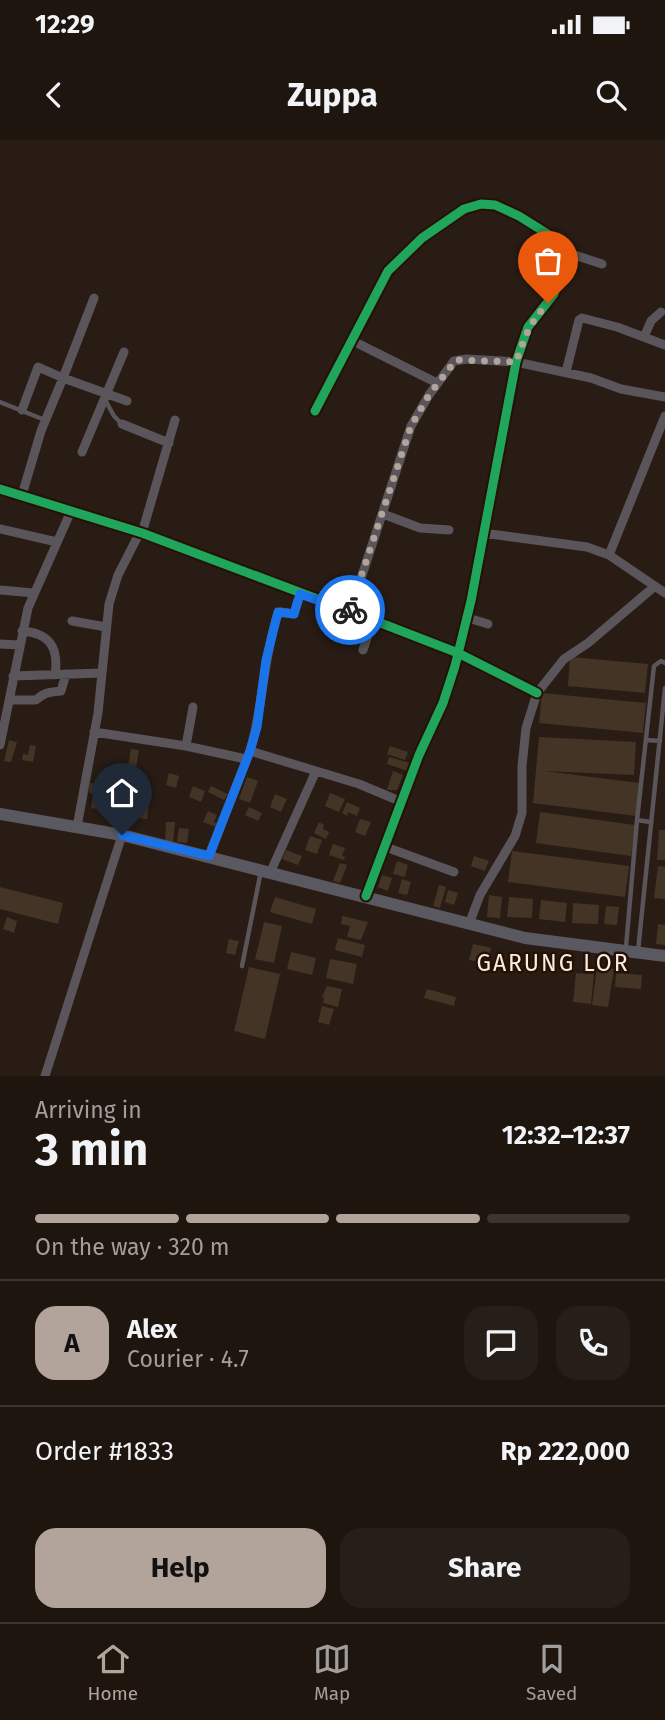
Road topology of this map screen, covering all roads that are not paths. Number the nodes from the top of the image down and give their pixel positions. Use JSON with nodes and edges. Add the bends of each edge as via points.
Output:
{"nodes":[{"id":1,"x":562,"y":251,"type":"junction"},
{"id":2,"x":603,"y":264,"type":"dead end"},
{"id":3,"x":94,"y":298,"type":"dead end"},
{"id":4,"x":661,"y":312,"type":"dead end"},
{"id":5,"x":644,"y":337,"type":"junction"},
{"id":6,"x":351,"y":340,"type":"junction"},
{"id":7,"x":665,"y":345,"type":"edge"},
{"id":8,"x":124,"y":352,"type":"dead end"},
{"id":9,"x":516,"y":362,"type":"junction"},
{"id":10,"x":566,"y":372,"type":"junction"},
{"id":11,"x":63,"y":377,"type":"junction"},
{"id":12,"x":437,"y":383,"type":"junction"},
{"id":13,"x":105,"y":395,"type":"junction"},
{"id":14,"x":665,"y":397,"type":"edge"},
{"id":15,"x":127,"y":401,"type":"dead end"},
{"id":16,"x":0,"y":402,"type":"edge"},
{"id":17,"x":22,"y":410,"type":"junction"},
{"id":18,"x":315,"y":411,"type":"dead end"},
{"id":19,"x":665,"y":416,"type":"edge"},
{"id":20,"x":46,"y":420,"type":"junction"},
{"id":21,"x":176,"y":420,"type":"dead end"},
{"id":22,"x":122,"y":424,"type":"joint"},
{"id":23,"x":169,"y":443,"type":"junction"},
{"id":24,"x":82,"y":452,"type":"dead end"},
{"id":25,"x":0,"y":489,"type":"edge"},
{"id":26,"x":22,"y":495,"type":"junction"},
{"id":27,"x":71,"y":511,"type":"junction"},
{"id":28,"x":383,"y":514,"type":"junction"},
{"id":29,"x":0,"y":529,"type":"edge"},
{"id":30,"x":449,"y":530,"type":"dead end"},
{"id":31,"x":141,"y":533,"type":"junction"},
{"id":32,"x":482,"y":533,"type":"junction"},
{"id":33,"x":57,"y":542,"type":"junction"},
{"id":34,"x":609,"y":555,"type":"junction"},
{"id":35,"x":654,"y":586,"type":"junction"},
{"id":36,"x":0,"y":590,"type":"edge"},
{"id":37,"x":34,"y":593,"type":"junction"},
{"id":38,"x":665,"y":593,"type":"edge"},
{"id":39,"x":300,"y":594,"type":"junction"},
{"id":40,"x":350,"y":612,"type":"junction"},
{"id":41,"x":468,"y":618,"type":"junction"},
{"id":42,"x":373,"y":620,"type":"junction"},
{"id":43,"x":72,"y":621,"type":"dead end"},
{"id":44,"x":488,"y":624,"type":"dead end"},
{"id":45,"x":106,"y":628,"type":"junction"},
{"id":46,"x":22,"y":631,"type":"junction"},
{"id":47,"x":0,"y":645,"type":"edge"},
{"id":48,"x":19,"y":645,"type":"junction"},
{"id":49,"x":363,"y":650,"type":"dead end"},
{"id":50,"x":458,"y":653,"type":"junction"},
{"id":51,"x":665,"y":663,"type":"edge"},
{"id":52,"x":102,"y":673,"type":"junction"},
{"id":53,"x":55,"y":674,"type":"junction"},
{"id":54,"x":66,"y":674,"type":"junction"},
{"id":55,"x":13,"y":676,"type":"junction"},
{"id":56,"x":665,"y":688,"type":"edge"},
{"id":57,"x":537,"y":693,"type":"junction"},
{"id":58,"x":5,"y":705,"type":"edge"},
{"id":59,"x":193,"y":707,"type":"dead end"},
{"id":60,"x":94,"y":732,"type":"junction"},
{"id":61,"x":646,"y":740,"type":"junction"},
{"id":62,"x":660,"y":741,"type":"junction"},
{"id":63,"x":0,"y":745,"type":"edge"},
{"id":64,"x":186,"y":746,"type":"junction"},
{"id":65,"x":248,"y":755,"type":"junction"},
{"id":66,"x":316,"y":771,"type":"junction"},
{"id":67,"x":401,"y":802,"type":"junction"},
{"id":68,"x":0,"y":814,"type":"edge"},
{"id":69,"x":637,"y":820,"type":"junction"},
{"id":70,"x":650,"y":822,"type":"junction"},
{"id":71,"x":77,"y":827,"type":"junction"},
{"id":72,"x":122,"y":835,"type":"junction"},
{"id":73,"x":383,"y":846,"type":"junction"},
{"id":74,"x":209,"y":856,"type":"junction"},
{"id":75,"x":265,"y":872,"type":"junction"},
{"id":76,"x":454,"y":872,"type":"dead end"},
{"id":77,"x":366,"y":896,"type":"junction"},
{"id":78,"x":469,"y":924,"type":"junction"},
{"id":79,"x":631,"y":953,"type":"junction"},
{"id":80,"x":665,"y":956,"type":"edge"},
{"id":81,"x":242,"y":966,"type":"dead end"},
{"id":82,"x":45,"y":1076,"type":"edge"}],
"edges":[{"from":1,"to":2,"type":"street"},
{"from":1,"to":6,"type":"street","via":[[554,238],[495,205],[464,209],[422,237],[388,271]]},
{"from":1,"to":9,"type":"street","via":[[554,294],[528,327]]},
{"from":3,"to":11,"type":"street"},
{"from":4,"to":5,"type":"street"},
{"from":5,"to":7,"type":"street"},
{"from":5,"to":10,"type":"street","via":[[580,319]]},
{"from":6,"to":12,"type":"street"},
{"from":6,"to":18,"type":"street"},
{"from":8,"to":13,"type":"street"},
{"from":9,"to":10,"type":"street"},
{"from":9,"to":12,"type":"street","via":[[456,360]]},
{"from":9,"to":32,"type":"street"},
{"from":10,"to":14,"type":"street"},
{"from":11,"to":13,"type":"street"},
{"from":11,"to":17,"type":"street","via":[[36,367]]},
{"from":11,"to":20,"type":"street"},
{"from":12,"to":28,"type":"street","via":[[411,426]]},
{"from":13,"to":15,"type":"street"},
{"from":13,"to":22,"type":"lane"},
{"from":13,"to":24,"type":"street"},
{"from":16,"to":17,"type":"lane"},
{"from":17,"to":20,"type":"lane"},
{"from":19,"to":34,"type":"street"},
{"from":20,"to":26,"type":"street"},
{"from":21,"to":23,"type":"street"},
{"from":22,"to":23,"type":"street"},
{"from":23,"to":31,"type":"street"},
{"from":25,"to":26,"type":"street"},
{"from":26,"to":27,"type":"street"},
{"from":27,"to":31,"type":"street"},
{"from":27,"to":33,"type":"street"},
{"from":28,"to":30,"type":"street","via":[[420,528]]},
{"from":28,"to":40,"type":"street"},
{"from":29,"to":33,"type":"street"},
{"from":31,"to":39,"type":"street"},
{"from":31,"to":45,"type":"street","via":[[114,586]]},
{"from":32,"to":34,"type":"street","via":[[559,542]]},
{"from":32,"to":41,"type":"street"},
{"from":33,"to":37,"type":"street"},
{"from":34,"to":35,"type":"street"},
{"from":35,"to":38,"type":"street"},
{"from":35,"to":57,"type":"street","via":[[565,659]]},
{"from":36,"to":37,"type":"street"},
{"from":37,"to":46,"type":"street"},
{"from":39,"to":40,"type":"street"},
{"from":39,"to":65,"type":"street","via":[[294,614],[281,612],[277,616],[261,710]]},
{"from":40,"to":42,"type":"street"},
{"from":41,"to":44,"type":"street"},
{"from":41,"to":50,"type":"street"},
{"from":42,"to":49,"type":"street"},
{"from":42,"to":50,"type":"street"},
{"from":43,"to":45,"type":"street"},
{"from":45,"to":52,"type":"street"},
{"from":46,"to":48,"type":"street"},
{"from":46,"to":53,"type":"street","via":[[48,640],[56,655]]},
{"from":47,"to":48,"type":"street"},
{"from":48,"to":55,"type":"street"},
{"from":50,"to":57,"type":"street"},
{"from":50,"to":67,"type":"street"},
{"from":51,"to":61,"type":"lane","via":[[654,666]]},
{"from":52,"to":54,"type":"street"},
{"from":52,"to":60,"type":"street"},
{"from":53,"to":54,"type":"street"},
{"from":53,"to":55,"type":"street"},
{"from":54,"to":58,"type":"street","via":[[61,691]]},
{"from":55,"to":58,"type":"street"},
{"from":56,"to":62,"type":"lane"},
{"from":57,"to":78,"type":"street","via":[[526,728],[523,813]]},
{"from":58,"to":63,"type":"street"},
{"from":59,"to":64,"type":"street"},
{"from":60,"to":64,"type":"street"},
{"from":60,"to":71,"type":"street"},
{"from":61,"to":62,"type":"lane"},
{"from":61,"to":69,"type":"lane"},
{"from":62,"to":70,"type":"lane"},
{"from":64,"to":65,"type":"street"},
{"from":65,"to":66,"type":"street"},
{"from":65,"to":74,"type":"street"},
{"from":66,"to":67,"type":"street"},
{"from":66,"to":75,"type":"street"},
{"from":67,"to":73,"type":"street"},
{"from":68,"to":71,"type":"main road"},
{"from":69,"to":70,"type":"lane"},
{"from":69,"to":79,"type":"lane"},
{"from":70,"to":79,"type":"lane"},
{"from":71,"to":72,"type":"main road"},
{"from":72,"to":74,"type":"main road"},
{"from":72,"to":82,"type":"street"},
{"from":73,"to":76,"type":"street"},
{"from":73,"to":77,"type":"street"},
{"from":74,"to":75,"type":"main road"},
{"from":75,"to":77,"type":"main road"},
{"from":75,"to":81,"type":"lane"},
{"from":77,"to":78,"type":"main road"},
{"from":78,"to":79,"type":"main road","via":[[544,942]]},
{"from":79,"to":80,"type":"main road"}]}
